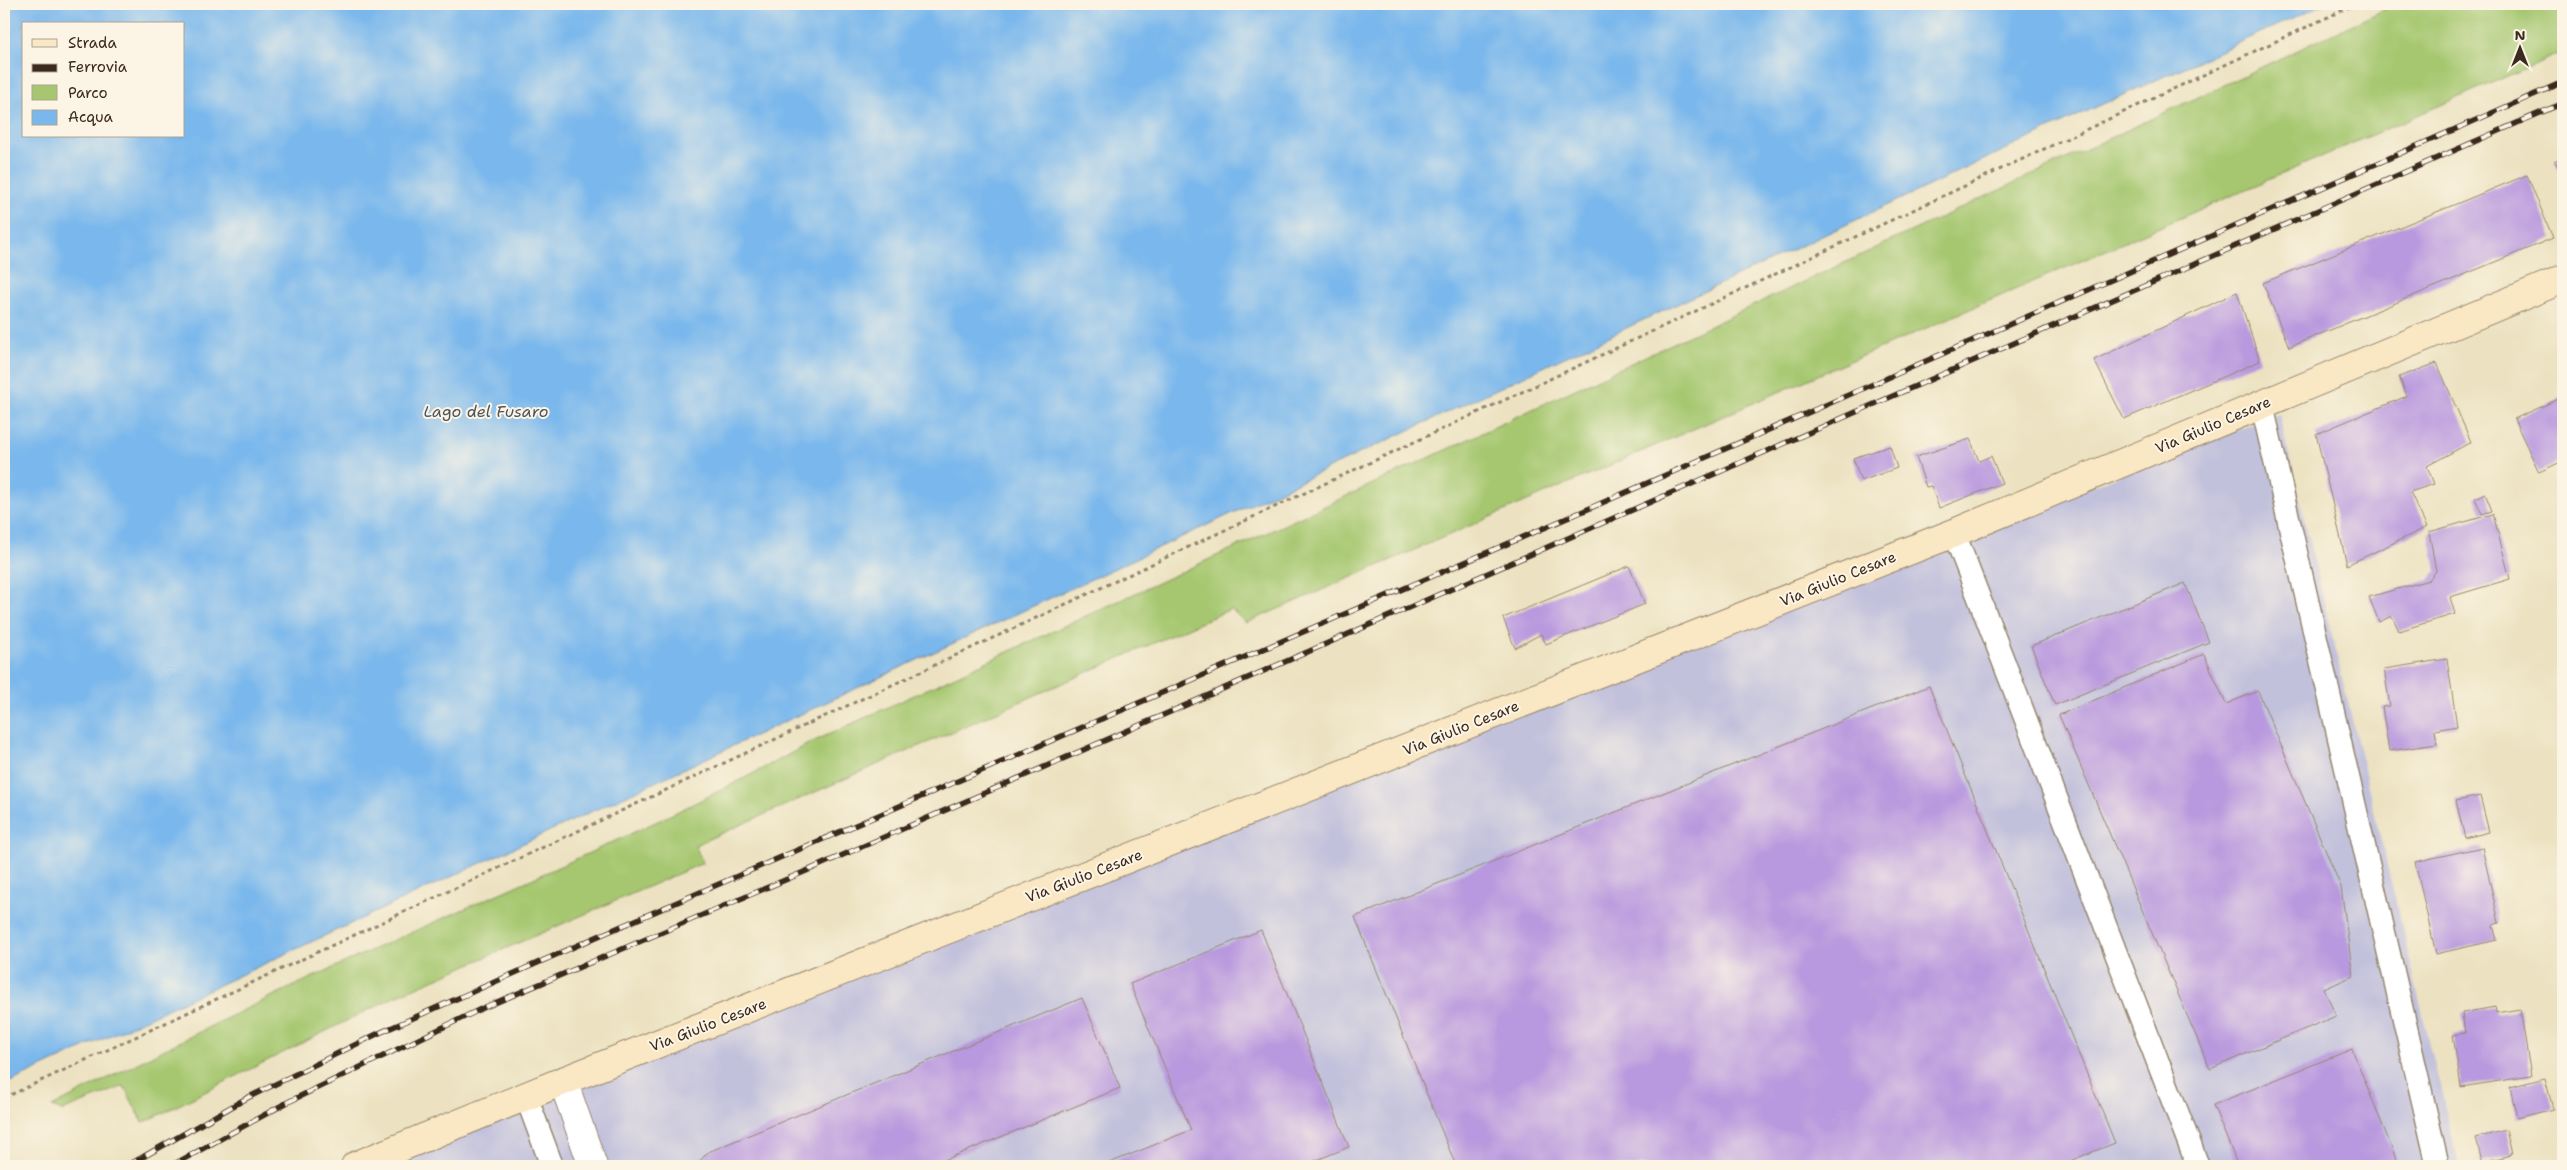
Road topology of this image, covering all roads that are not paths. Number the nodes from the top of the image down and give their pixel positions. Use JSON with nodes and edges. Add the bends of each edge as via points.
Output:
{"nodes":[{"id":1,"x":2563,"y":279,"type":"edge"},
{"id":2,"x":2262,"y":405,"type":"junction"},
{"id":3,"x":1954,"y":532,"type":"junction"},
{"id":4,"x":563,"y":1081,"type":"junction"},
{"id":5,"x":526,"y":1096,"type":"junction"},
{"id":6,"x":355,"y":1166,"type":"edge"},
{"id":7,"x":552,"y":1166,"type":"edge"},
{"id":8,"x":593,"y":1166,"type":"edge"},
{"id":9,"x":2198,"y":1166,"type":"edge"},
{"id":10,"x":2438,"y":1166,"type":"edge"}],
"edges":[{"from":1,"to":2,"type":"street","name":"Via Giulio Cesare"},
{"from":2,"to":3,"type":"street","name":"Via Giulio Cesare"},
{"from":2,"to":10,"type":"lane"},
{"from":3,"to":4,"type":"street","name":"Via Giulio Cesare"},
{"from":3,"to":9,"type":"lane"},
{"from":4,"to":5,"type":"street","name":"Via Giulio Cesare"},
{"from":4,"to":8,"type":"street"},
{"from":5,"to":6,"type":"street","name":"Via Giulio Cesare"},
{"from":5,"to":7,"type":"lane"}]}
